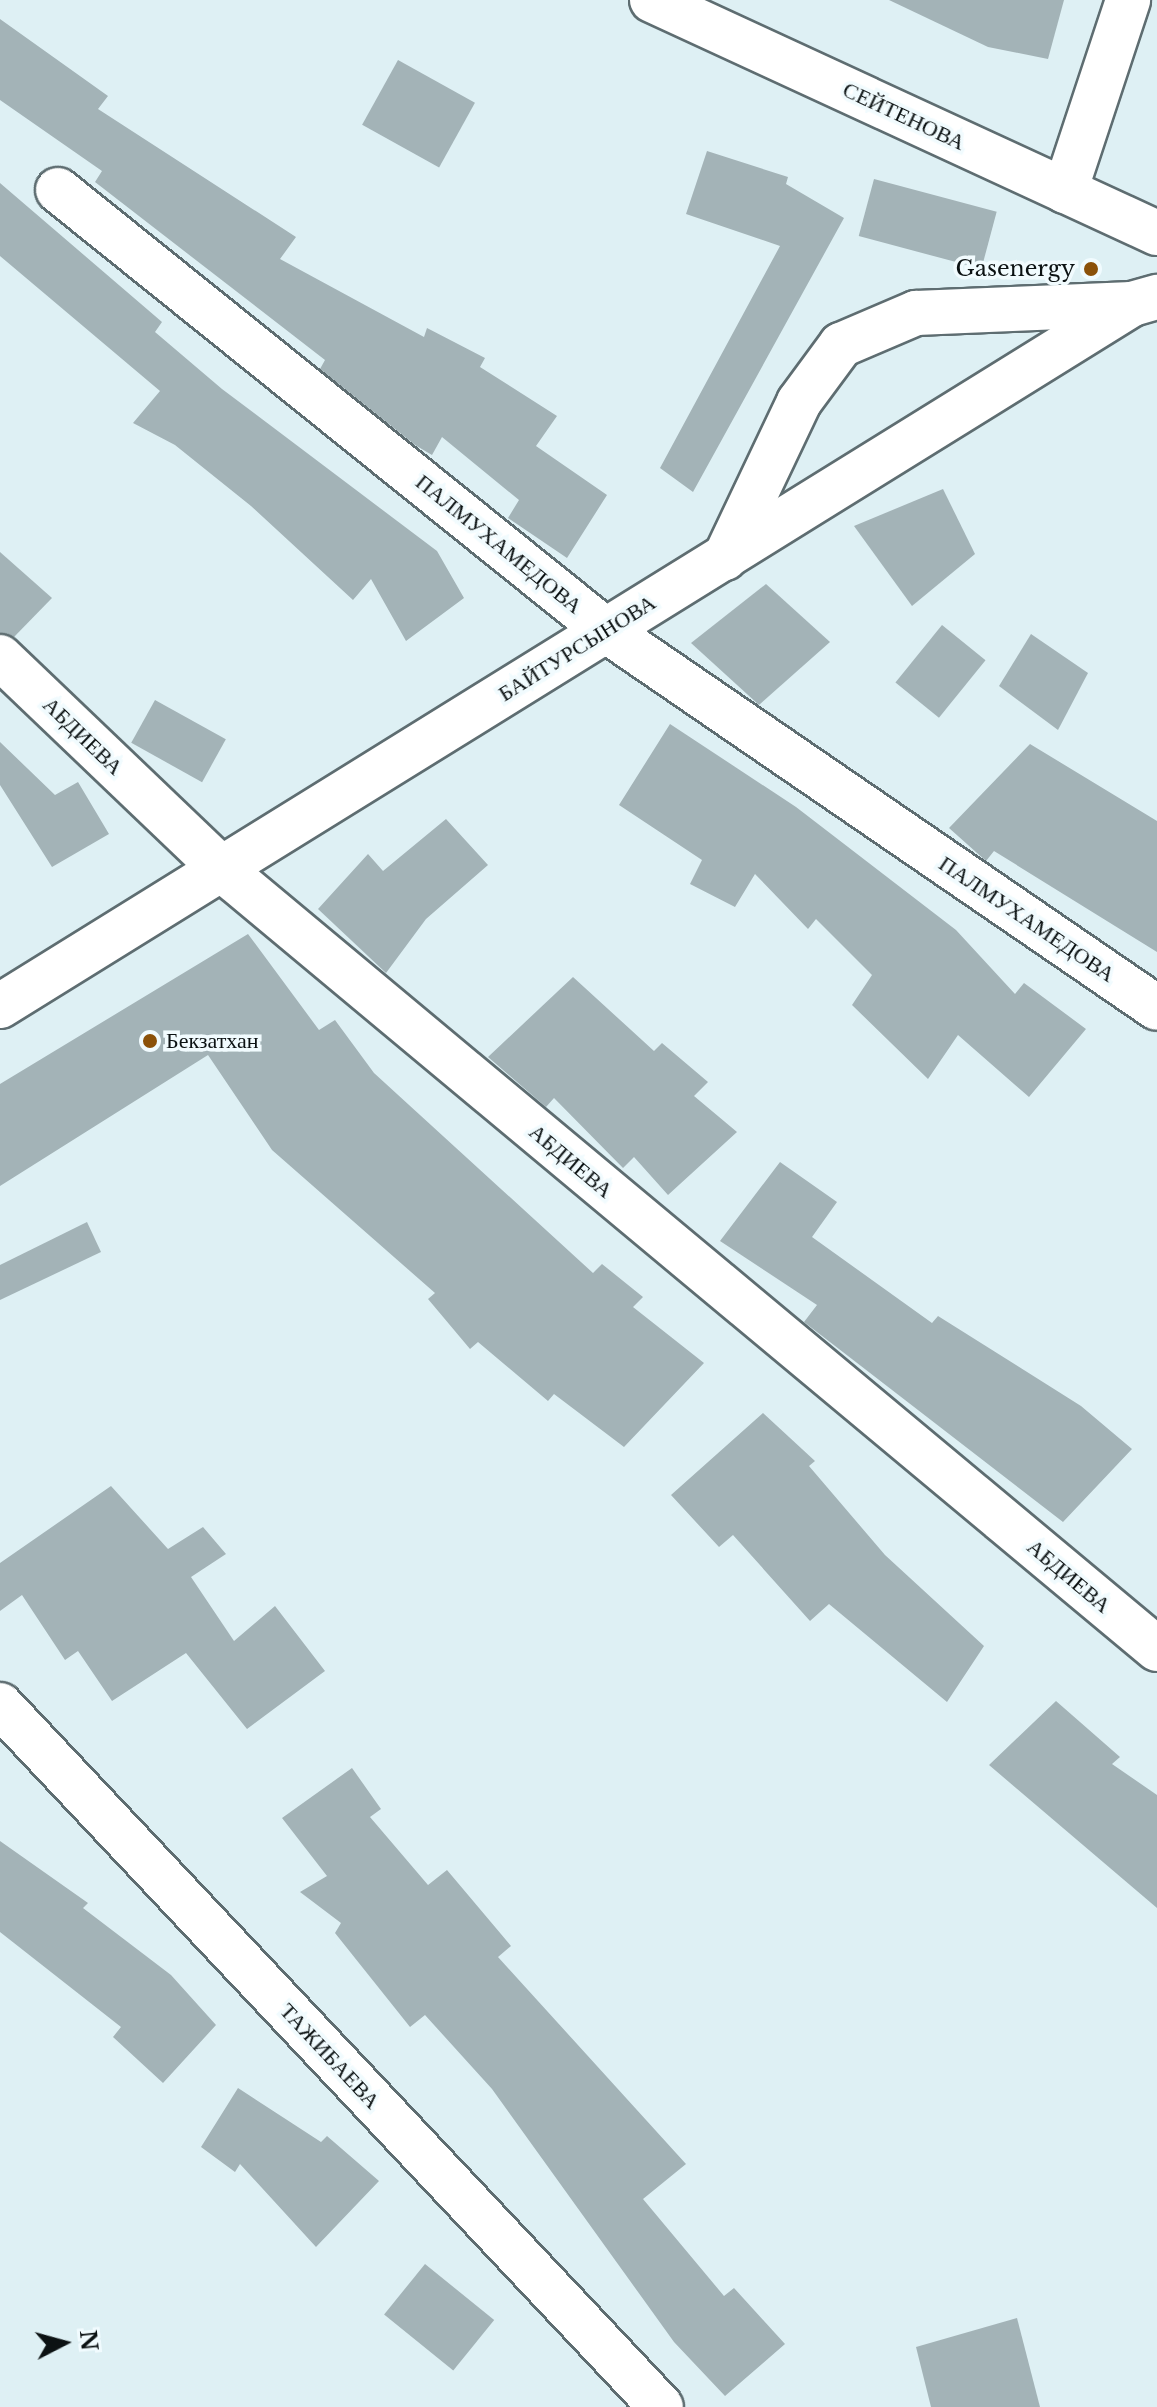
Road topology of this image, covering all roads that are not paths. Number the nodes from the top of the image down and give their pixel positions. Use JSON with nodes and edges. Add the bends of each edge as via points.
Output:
{"nodes":[{"id":1,"x":652,"y":0,"type":"edge"},
{"id":2,"x":1128,"y":0,"type":"edge"},
{"id":3,"x":58,"y":190,"type":"dead end"},
{"id":4,"x":1065,"y":191,"type":"junction"},
{"id":5,"x":1157,"y":233,"type":"edge"},
{"id":6,"x":1144,"y":300,"type":"edge"},
{"id":7,"x":725,"y":558,"type":"junction"},
{"id":8,"x":604,"y":629,"type":"junction"},
{"id":9,"x":0,"y":657,"type":"edge"},
{"id":10,"x":224,"y":871,"type":"junction"},
{"id":11,"x":0,"y":1006,"type":"edge"},
{"id":12,"x":1157,"y":1008,"type":"edge"},
{"id":13,"x":1157,"y":1649,"type":"edge"},
{"id":14,"x":0,"y":1705,"type":"edge"},
{"id":15,"x":661,"y":2407,"type":"edge"}],
"edges":[{"from":1,"to":4,"type":"street","name":"СЕЙТЕНОВА"},
{"from":2,"to":4,"type":"street"},
{"from":3,"to":8,"type":"street","name":"ПАЛМУХАМЕДОВА"},
{"from":4,"to":5,"type":"street","name":"СЕЙТЕНОВА"},
{"from":6,"to":7,"type":"street","name":"БАЙТУРСЫНОВА"},
{"from":6,"to":7,"type":"street","via":[[916,313],[841,345],[799,402]]},
{"from":7,"to":8,"type":"street","name":"БАЙТУРСЫНОВА"},
{"from":8,"to":10,"type":"street","name":"БАЙТУРСЫНОВА"},
{"from":8,"to":12,"type":"street","name":"ПАЛМУХАМЕДОВА"},
{"from":9,"to":10,"type":"street","name":"АБДИЕВА"},
{"from":10,"to":11,"type":"street","name":"БАЙТУРСЫНОВА"},
{"from":10,"to":13,"type":"street","name":"АБДИЕВА"},
{"from":14,"to":15,"type":"street","name":"ТАЖИБАЕВА"}]}
